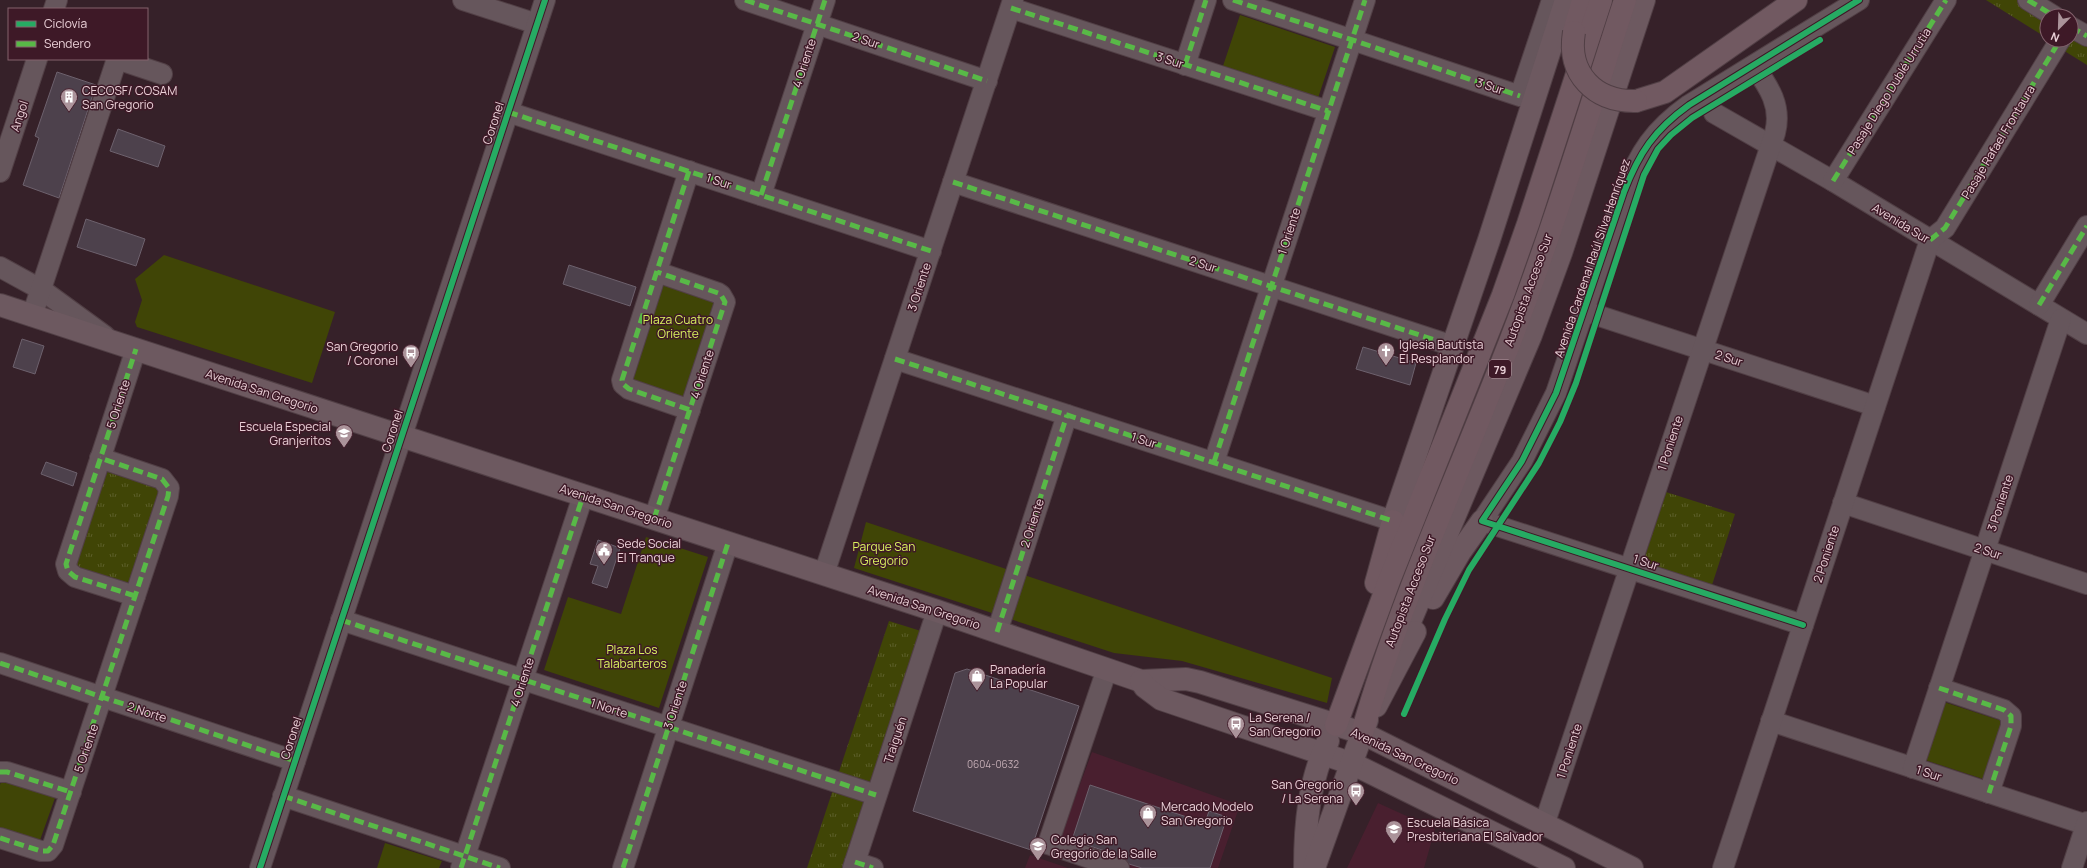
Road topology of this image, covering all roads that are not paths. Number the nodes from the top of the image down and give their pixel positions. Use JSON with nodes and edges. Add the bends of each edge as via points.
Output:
{"nodes":[{"id":1,"x":463,"y":0,"type":"edge"},
{"id":2,"x":544,"y":0,"type":"edge"},
{"id":3,"x":745,"y":0,"type":"edge"},
{"id":4,"x":825,"y":0,"type":"edge"},
{"id":5,"x":1206,"y":0,"type":"edge"},
{"id":6,"x":1232,"y":0,"type":"edge"},
{"id":7,"x":1365,"y":0,"type":"edge"},
{"id":8,"x":1552,"y":0,"type":"edge"},
{"id":9,"x":1566,"y":0,"type":"edge"},
{"id":10,"x":1583,"y":0,"type":"edge"},
{"id":11,"x":1601,"y":0,"type":"edge"},
{"id":12,"x":1625,"y":0,"type":"edge"},
{"id":13,"x":1644,"y":0,"type":"edge"},
{"id":14,"x":1796,"y":0,"type":"edge"},
{"id":15,"x":1858,"y":0,"type":"edge"},
{"id":16,"x":1946,"y":0,"type":"edge"},
{"id":17,"x":2028,"y":0,"type":"edge"},
{"id":18,"x":1012,"y":4,"type":"edge"},
{"id":19,"x":2041,"y":8,"type":"edge"},
{"id":20,"x":537,"y":24,"type":"junction"},
{"id":21,"x":817,"y":24,"type":"junction"},
{"id":22,"x":1352,"y":40,"type":"junction"},
{"id":23,"x":2055,"y":48,"type":"edge"},
{"id":24,"x":37,"y":60,"type":"edge"},
{"id":25,"x":117,"y":60,"type":"edge"},
{"id":26,"x":120,"y":60,"type":"edge"},
{"id":27,"x":1185,"y":65,"type":"junction"},
{"id":28,"x":1754,"y":66,"type":"junction"},
{"id":29,"x":162,"y":74,"type":"dead end"},
{"id":30,"x":987,"y":81,"type":"junction"},
{"id":31,"x":1520,"y":96,"type":"junction"},
{"id":32,"x":1328,"y":111,"type":"junction"},
{"id":33,"x":508,"y":112,"type":"junction"},
{"id":34,"x":1714,"y":113,"type":"dead end"},
{"id":35,"x":1770,"y":145,"type":"junction"},
{"id":36,"x":689,"y":171,"type":"junction"},
{"id":37,"x":0,"y":172,"type":"edge"},
{"id":38,"x":1833,"y":181,"type":"junction"},
{"id":39,"x":953,"y":182,"type":"junction"},
{"id":40,"x":761,"y":195,"type":"junction"},
{"id":41,"x":2087,"y":226,"type":"edge"},
{"id":42,"x":1489,"y":240,"type":"junction"},
{"id":43,"x":1930,"y":240,"type":"junction"},
{"id":44,"x":931,"y":251,"type":"junction"},
{"id":45,"x":0,"y":266,"type":"edge"},
{"id":46,"x":657,"y":272,"type":"junction"},
{"id":47,"x":1271,"y":287,"type":"junction"},
{"id":48,"x":42,"y":290,"type":"junction"},
{"id":49,"x":0,"y":305,"type":"edge"},
{"id":50,"x":2039,"y":306,"type":"junction"},
{"id":51,"x":1584,"y":311,"type":"junction"},
{"id":52,"x":32,"y":316,"type":"junction"},
{"id":53,"x":2061,"y":319,"type":"junction"},
{"id":54,"x":2087,"y":334,"type":"edge"},
{"id":55,"x":113,"y":342,"type":"junction"},
{"id":56,"x":1453,"y":346,"type":"junction"},
{"id":57,"x":136,"y":349,"type":"junction"},
{"id":58,"x":1702,"y":349,"type":"junction"},
{"id":59,"x":895,"y":359,"type":"junction"},
{"id":60,"x":1875,"y":406,"type":"junction"},
{"id":61,"x":690,"y":410,"type":"junction"},
{"id":62,"x":1067,"y":415,"type":"junction"},
{"id":63,"x":402,"y":436,"type":"junction"},
{"id":64,"x":100,"y":458,"type":"junction"},
{"id":65,"x":1214,"y":462,"type":"junction"},
{"id":66,"x":583,"y":496,"type":"junction"},
{"id":67,"x":1843,"y":503,"type":"junction"},
{"id":68,"x":654,"y":519,"type":"junction"},
{"id":69,"x":1393,"y":521,"type":"junction"},
{"id":70,"x":1482,"y":521,"type":"junction"},
{"id":71,"x":728,"y":543,"type":"junction"},
{"id":72,"x":1984,"y":550,"type":"junction"},
{"id":73,"x":1629,"y":568,"type":"junction"},
{"id":74,"x":824,"y":574,"type":"junction"},
{"id":75,"x":2087,"y":584,"type":"edge"},
{"id":76,"x":135,"y":596,"type":"junction"},
{"id":77,"x":937,"y":611,"type":"junction"},
{"id":78,"x":341,"y":620,"type":"junction"},
{"id":79,"x":1803,"y":625,"type":"junction"},
{"id":80,"x":997,"y":632,"type":"junction"},
{"id":81,"x":1360,"y":661,"type":"junction"},
{"id":82,"x":0,"y":664,"type":"edge"},
{"id":83,"x":1107,"y":669,"type":"junction"},
{"id":84,"x":522,"y":680,"type":"junction"},
{"id":85,"x":1141,"y":680,"type":"junction"},
{"id":86,"x":1939,"y":688,"type":"junction"},
{"id":87,"x":103,"y":698,"type":"junction"},
{"id":88,"x":1771,"y":721,"type":"junction"},
{"id":89,"x":1336,"y":725,"type":"junction"},
{"id":90,"x":668,"y":727,"type":"junction"},
{"id":91,"x":1362,"y":733,"type":"junction"},
{"id":92,"x":1322,"y":753,"type":"junction"},
{"id":93,"x":295,"y":761,"type":"junction"},
{"id":94,"x":1353,"y":764,"type":"junction"},
{"id":95,"x":1913,"y":768,"type":"junction"},
{"id":96,"x":0,"y":772,"type":"edge"},
{"id":97,"x":71,"y":792,"type":"junction"},
{"id":98,"x":1989,"y":793,"type":"junction"},
{"id":99,"x":876,"y":795,"type":"junction"},
{"id":100,"x":283,"y":796,"type":"junction"},
{"id":101,"x":2087,"y":824,"type":"edge"},
{"id":102,"x":1544,"y":825,"type":"junction"},
{"id":103,"x":0,"y":838,"type":"edge"},
{"id":104,"x":463,"y":862,"type":"edge"},
{"id":105,"x":860,"y":866,"type":"edge"},
{"id":106,"x":260,"y":868,"type":"edge"},
{"id":107,"x":500,"y":868,"type":"edge"},
{"id":108,"x":623,"y":868,"type":"edge"},
{"id":109,"x":1119,"y":868,"type":"edge"},
{"id":110,"x":1305,"y":868,"type":"edge"},
{"id":111,"x":1314,"y":868,"type":"edge"},
{"id":112,"x":1564,"y":868,"type":"edge"},
{"id":113,"x":1632,"y":868,"type":"edge"},
{"id":114,"x":1723,"y":868,"type":"edge"},
{"id":115,"x":2072,"y":868,"type":"edge"}],
"edges":[{"from":1,"to":20,"type":"street"},
{"from":2,"to":20,"type":"street","name":"Coronel"},
{"from":3,"to":21,"type":"street","name":"2 Sur"},
{"from":4,"to":21,"type":"street","name":"4 Oriente"},
{"from":5,"to":27,"type":"street"},
{"from":6,"to":22,"type":"street","name":"3 Sur"},
{"from":7,"to":22,"type":"street","name":"1 Oriente"},
{"from":8,"to":31,"type":"street"},
{"from":9,"to":42,"type":"main road"},
{"from":10,"to":14,"type":"highway","bridge":true,"via":[[1572,46],[1574,60],[1582,76],[1606,96],[1636,101],[1665,92]]},
{"from":11,"to":81,"type":"highway","name":"Autopista Acceso Sur","number":"79","via":[[1503,295]]},
{"from":12,"to":91,"type":"highway","name":"Autopista Acceso Sur","number":"79","via":[[1536,272],[1413,580],[1389,645]]},
{"from":13,"to":91,"type":"main road","via":[[1566,238],[1531,335]]},
{"from":15,"to":28,"type":"street","name":"Avenida Cardenal Raúl Silva Henríquez"},
{"from":16,"to":38,"type":"street","name":"Pasaje Diego Dublé Urrutia"},
{"from":17,"to":19,"type":"street"},
{"from":18,"to":27,"type":"street","name":"3 Sur"},
{"from":18,"to":30,"type":"street","name":"3 Oriente"},
{"from":20,"to":33,"type":"street","name":"Coronel"},
{"from":21,"to":30,"type":"street","name":"2 Sur"},
{"from":21,"to":40,"type":"street","name":"4 Oriente"},
{"from":22,"to":31,"type":"street","name":"3 Sur"},
{"from":22,"to":32,"type":"street","name":"1 Oriente"},
{"from":23,"to":43,"type":"street","name":"Pasaje Rafael Frontaura","via":[[1946,228]]},
{"from":24,"to":37,"type":"street","name":"Angol"},
{"from":25,"to":48,"type":"street"},
{"from":26,"to":29,"type":"street"},
{"from":27,"to":32,"type":"street","name":"3 Sur"},
{"from":28,"to":35,"type":"street","name":"1 Poniente","via":[[1776,105],[1777,124]]},
{"from":28,"to":51,"type":"street","name":"Avenida Cardenal Raúl Silva Henríquez","via":[[1675,115],[1646,146],[1635,163],[1624,192]]},
{"from":30,"to":39,"type":"street","name":"3 Oriente"},
{"from":31,"to":42,"type":"main road","via":[[1503,158]]},
{"from":32,"to":47,"type":"street","name":"1 Oriente"},
{"from":33,"to":36,"type":"street","name":"1 Sur"},
{"from":33,"to":63,"type":"street","name":"Coronel"},
{"from":34,"to":35,"type":"street","name":"Avenida Sur"},
{"from":35,"to":38,"type":"street","name":"Avenida Sur"},
{"from":35,"to":58,"type":"street","name":"1 Poniente"},
{"from":36,"to":40,"type":"street","name":"1 Sur"},
{"from":36,"to":46,"type":"street"},
{"from":38,"to":43,"type":"street","name":"Avenida Sur"},
{"from":39,"to":44,"type":"street","name":"3 Oriente"},
{"from":39,"to":47,"type":"street","name":"2 Sur"},
{"from":40,"to":44,"type":"street","name":"1 Sur"},
{"from":41,"to":50,"type":"street"},
{"from":42,"to":56,"type":"main road"},
{"from":43,"to":50,"type":"street","name":"Avenida Sur"},
{"from":43,"to":60,"type":"street","name":"2 Poniente"},
{"from":44,"to":59,"type":"street","name":"3 Oriente"},
{"from":45,"to":48,"type":"street","name":"Avenida San Gregorio"},
{"from":46,"to":61,"type":"street","name":"4 Oriente","via":[[718,293],[725,302]]},
{"from":46,"to":61,"type":"street","via":[[623,375],[623,384],[629,389]]},
{"from":47,"to":56,"type":"street","name":"2 Sur"},
{"from":47,"to":65,"type":"street","name":"1 Oriente"},
{"from":48,"to":52,"type":"street"},
{"from":48,"to":55,"type":"street","name":"Avenida San Gregorio"},
{"from":49,"to":52,"type":"main road","name":"Avenida San Gregorio"},
{"from":50,"to":53,"type":"street","name":"Avenida Sur"},
{"from":51,"to":58,"type":"street","name":"2 Sur"},
{"from":51,"to":70,"type":"street","name":"Avenida Cardenal Raúl Silva Henríquez","via":[[1560,382],[1545,416],[1522,461]]},
{"from":52,"to":55,"type":"main road","name":"Avenida San Gregorio"},
{"from":53,"to":54,"type":"street","name":"Avenida Sur"},
{"from":53,"to":72,"type":"street","name":"3 Poniente"},
{"from":55,"to":57,"type":"main road","name":"Avenida San Gregorio"},
{"from":56,"to":69,"type":"main road"},
{"from":57,"to":63,"type":"main road","name":"Avenida San Gregorio"},
{"from":57,"to":64,"type":"street","name":"5 Oriente"},
{"from":58,"to":60,"type":"street","name":"2 Sur"},
{"from":58,"to":73,"type":"street","name":"1 Poniente"},
{"from":59,"to":62,"type":"street","name":"1 Sur"},
{"from":59,"to":74,"type":"street","name":"3 Oriente"},
{"from":60,"to":67,"type":"street","name":"2 Poniente"},
{"from":61,"to":68,"type":"street","name":"4 Oriente"},
{"from":62,"to":65,"type":"street","name":"1 Sur"},
{"from":62,"to":80,"type":"street","name":"2 Oriente"},
{"from":63,"to":66,"type":"main road","name":"Avenida San Gregorio"},
{"from":63,"to":78,"type":"street","name":"Coronel"},
{"from":64,"to":76,"type":"street","name":"5 Oriente","via":[[162,479],[168,488],[168,496]]},
{"from":64,"to":76,"type":"street","name":"5 Oriente","via":[[66,568],[75,577]]},
{"from":65,"to":69,"type":"street","name":"1 Sur"},
{"from":66,"to":68,"type":"main road","name":"Avenida San Gregorio"},
{"from":66,"to":84,"type":"street","name":"4 Oriente"},
{"from":67,"to":72,"type":"street","name":"2 Sur"},
{"from":67,"to":79,"type":"street","name":"2 Poniente"},
{"from":68,"to":71,"type":"main road","name":"Avenida San Gregorio"},
{"from":69,"to":81,"type":"highway","via":[[1370,607]]},
{"from":70,"to":73,"type":"street","name":"1 Sur"},
{"from":70,"to":91,"type":"main road","via":[[1435,595]]},
{"from":71,"to":74,"type":"main road","name":"Avenida San Gregorio"},
{"from":71,"to":90,"type":"street","name":"3 Oriente"},
{"from":72,"to":75,"type":"street","name":"2 Sur"},
{"from":72,"to":86,"type":"street","name":"3 Poniente"},
{"from":73,"to":79,"type":"street","name":"1 Sur"},
{"from":73,"to":102,"type":"street","name":"1 Poniente"},
{"from":74,"to":77,"type":"main road","name":"Avenida San Gregorio"},
{"from":76,"to":87,"type":"street","name":"5 Oriente"},
{"from":77,"to":80,"type":"main road","name":"Avenida San Gregorio"},
{"from":77,"to":99,"type":"street","name":"Traiguén"},
{"from":78,"to":84,"type":"street","name":"1 Norte"},
{"from":78,"to":93,"type":"street","name":"Coronel"},
{"from":79,"to":88,"type":"street","name":"2 Poniente"},
{"from":80,"to":83,"type":"main road","name":"Avenida San Gregorio"},
{"from":81,"to":89,"type":"highway","name":"Autopista Acceso Sur","number":"79"},
{"from":82,"to":87,"type":"street","name":"2 Norte"},
{"from":83,"to":85,"type":"main road","name":"Avenida San Gregorio"},
{"from":83,"to":109,"type":"street","via":[[1048,844]]},
{"from":84,"to":90,"type":"street","name":"1 Norte"},
{"from":84,"to":104,"type":"street","name":"4 Oriente"},
{"from":85,"to":89,"type":"main road","name":"Avenida San Gregorio","via":[[1186,679]]},
{"from":85,"to":92,"type":"main road","name":"Avenida San Gregorio","via":[[1145,687],[1161,699]]},
{"from":86,"to":95,"type":"street","name":"3 Poniente"},
{"from":86,"to":98,"type":"street","via":[[2004,710],[2011,716],[2011,726]]},
{"from":87,"to":93,"type":"street","name":"2 Norte"},
{"from":87,"to":97,"type":"street","name":"5 Oriente"},
{"from":88,"to":95,"type":"street","name":"1 Sur"},
{"from":88,"to":114,"type":"street","name":"2 Poniente"},
{"from":89,"to":91,"type":"main road","name":"Avenida San Gregorio"},
{"from":89,"to":92,"type":"main road"},
{"from":90,"to":99,"type":"street","name":"1 Norte"},
{"from":90,"to":108,"type":"street","name":"3 Oriente"},
{"from":91,"to":94,"type":"main road"},
{"from":91,"to":102,"type":"main road","name":"Avenida San Gregorio"},
{"from":92,"to":94,"type":"main road","name":"Avenida San Gregorio"},
{"from":92,"to":110,"type":"main road","via":[[1310,794]]},
{"from":93,"to":100,"type":"street","name":"Coronel"},
{"from":94,"to":111,"type":"main road"},
{"from":94,"to":112,"type":"main road","name":"Avenida San Gregorio"},
{"from":95,"to":98,"type":"street","name":"1 Sur"},
{"from":96,"to":97,"type":"street"},
{"from":97,"to":103,"type":"street","name":"5 Oriente","via":[[53,844],[48,851]]},
{"from":98,"to":101,"type":"street","name":"1 Sur"},
{"from":99,"to":105,"type":"street","name":"Traiguén"},
{"from":100,"to":104,"type":"street"},
{"from":100,"to":106,"type":"street","name":"Coronel"},
{"from":101,"to":115,"type":"street"},
{"from":102,"to":113,"type":"main road","name":"Avenida San Gregorio"},
{"from":104,"to":107,"type":"street"}]}
